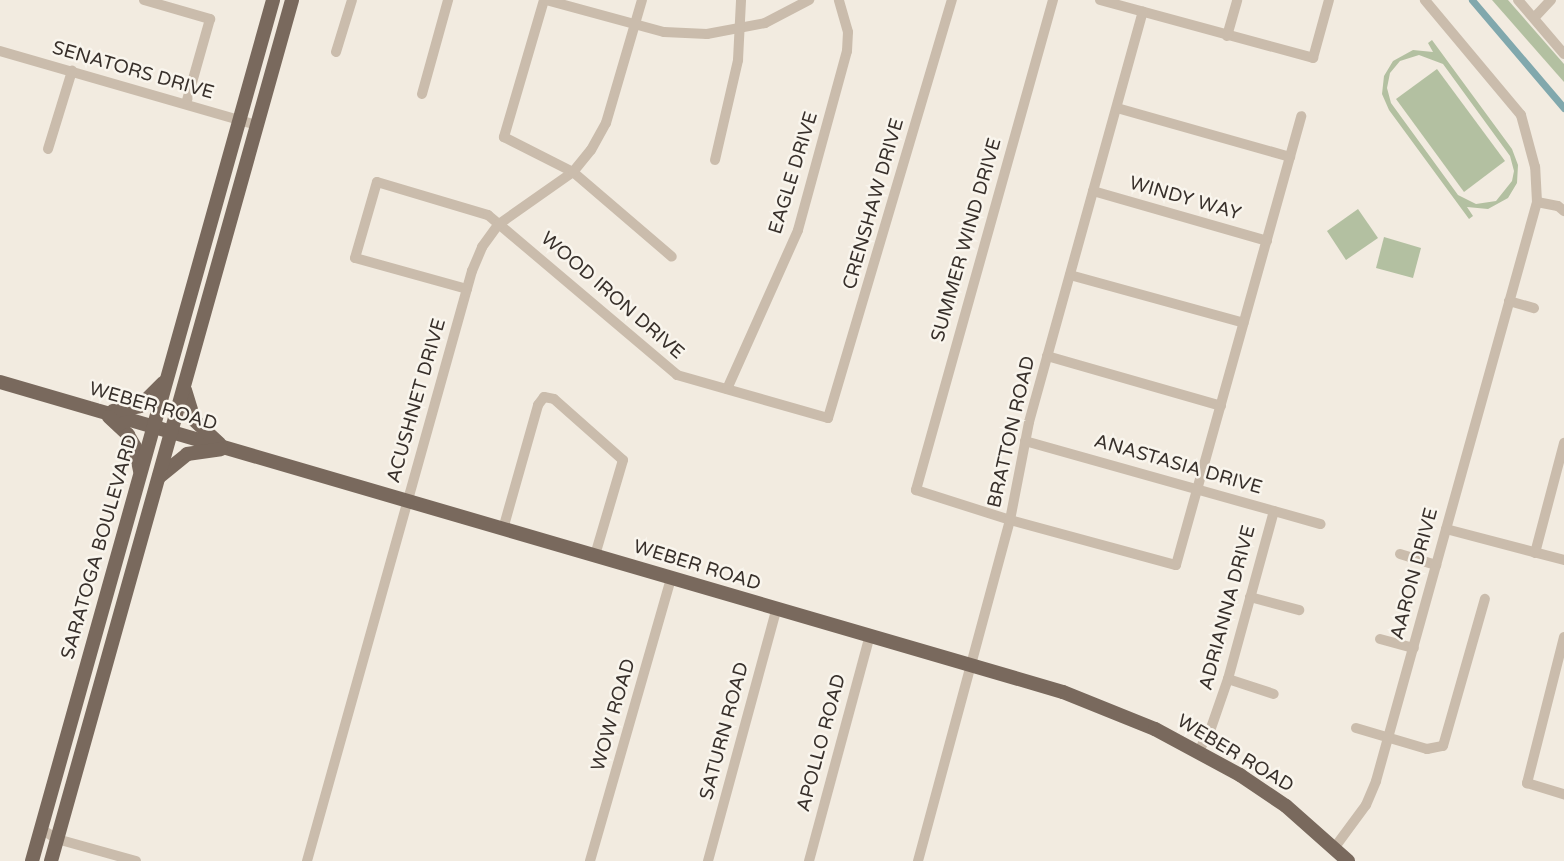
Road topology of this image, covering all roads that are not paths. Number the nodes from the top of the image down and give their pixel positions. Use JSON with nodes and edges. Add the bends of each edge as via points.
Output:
{"nodes":[{"id":1,"x":144,"y":0,"type":"edge"},
{"id":2,"x":273,"y":0,"type":"edge"},
{"id":3,"x":292,"y":0,"type":"edge"},
{"id":4,"x":352,"y":0,"type":"edge"},
{"id":5,"x":448,"y":0,"type":"edge"},
{"id":6,"x":545,"y":0,"type":"edge"},
{"id":7,"x":642,"y":0,"type":"edge"},
{"id":8,"x":741,"y":0,"type":"edge"},
{"id":9,"x":809,"y":0,"type":"edge"},
{"id":10,"x":839,"y":0,"type":"edge"},
{"id":11,"x":952,"y":0,"type":"edge"},
{"id":12,"x":1053,"y":0,"type":"edge"},
{"id":13,"x":1100,"y":0,"type":"edge"},
{"id":14,"x":1237,"y":0,"type":"edge"},
{"id":15,"x":1329,"y":0,"type":"edge"},
{"id":16,"x":1425,"y":0,"type":"edge"},
{"id":17,"x":1518,"y":0,"type":"edge"},
{"id":18,"x":1551,"y":0,"type":"edge"},
{"id":19,"x":1143,"y":12,"type":"junction"},
{"id":20,"x":1534,"y":18,"type":"junction"},
{"id":21,"x":635,"y":25,"type":"junction"},
{"id":22,"x":740,"y":30,"type":"junction"},
{"id":23,"x":1227,"y":36,"type":"junction"},
{"id":24,"x":0,"y":51,"type":"edge"},
{"id":25,"x":336,"y":52,"type":"dead end"},
{"id":26,"x":1564,"y":54,"type":"edge"},
{"id":27,"x":72,"y":71,"type":"junction"},
{"id":28,"x":422,"y":94,"type":"dead end"},
{"id":29,"x":186,"y":104,"type":"junction"},
{"id":30,"x":1117,"y":108,"type":"junction"},
{"id":31,"x":1301,"y":116,"type":"dead end"},
{"id":32,"x":239,"y":120,"type":"junction"},
{"id":33,"x":256,"y":125,"type":"junction"},
{"id":34,"x":48,"y":149,"type":"dead end"},
{"id":35,"x":1290,"y":158,"type":"junction"},
{"id":36,"x":715,"y":160,"type":"dead end"},
{"id":37,"x":573,"y":172,"type":"junction"},
{"id":38,"x":1093,"y":191,"type":"junction"},
{"id":39,"x":1536,"y":202,"type":"junction"},
{"id":40,"x":1564,"y":211,"type":"edge"},
{"id":41,"x":499,"y":223,"type":"junction"},
{"id":42,"x":1267,"y":241,"type":"junction"},
{"id":43,"x":672,"y":257,"type":"dead end"},
{"id":44,"x":1070,"y":275,"type":"junction"},
{"id":45,"x":467,"y":289,"type":"junction"},
{"id":46,"x":1509,"y":301,"type":"junction"},
{"id":47,"x":1534,"y":308,"type":"dead end"},
{"id":48,"x":1244,"y":323,"type":"junction"},
{"id":49,"x":1047,"y":356,"type":"junction"},
{"id":50,"x":168,"y":377,"type":"junction"},
{"id":51,"x":185,"y":381,"type":"junction"},
{"id":52,"x":0,"y":382,"type":"edge"},
{"id":53,"x":727,"y":389,"type":"junction"},
{"id":54,"x":1221,"y":406,"type":"junction"},
{"id":55,"x":102,"y":412,"type":"junction"},
{"id":56,"x":828,"y":418,"type":"joint"},
{"id":57,"x":154,"y":427,"type":"junction"},
{"id":58,"x":170,"y":432,"type":"junction"},
{"id":59,"x":1025,"y":441,"type":"junction"},
{"id":60,"x":1564,"y":443,"type":"edge"},
{"id":61,"x":227,"y":449,"type":"junction"},
{"id":62,"x":141,"y":473,"type":"junction"},
{"id":63,"x":158,"y":478,"type":"junction"},
{"id":64,"x":1197,"y":488,"type":"junction"},
{"id":65,"x":407,"y":502,"type":"junction"},
{"id":66,"x":1273,"y":511,"type":"junction"},
{"id":67,"x":1010,"y":520,"type":"junction"},
{"id":68,"x":1321,"y":524,"type":"dead end"},
{"id":69,"x":503,"y":529,"type":"junction"},
{"id":70,"x":1446,"y":529,"type":"junction"},
{"id":71,"x":1535,"y":553,"type":"junction"},
{"id":72,"x":1400,"y":554,"type":"dead end"},
{"id":73,"x":595,"y":555,"type":"junction"},
{"id":74,"x":1564,"y":560,"type":"edge"},
{"id":75,"x":1436,"y":565,"type":"junction"},
{"id":76,"x":671,"y":578,"type":"junction"},
{"id":77,"x":1250,"y":597,"type":"junction"},
{"id":78,"x":1485,"y":599,"type":"dead end"},
{"id":79,"x":776,"y":610,"type":"junction"},
{"id":80,"x":1298,"y":610,"type":"dead end"},
{"id":81,"x":870,"y":635,"type":"junction"},
{"id":82,"x":1564,"y":637,"type":"edge"},
{"id":83,"x":1380,"y":639,"type":"dead end"},
{"id":84,"x":1414,"y":648,"type":"junction"},
{"id":85,"x":970,"y":665,"type":"junction"},
{"id":86,"x":1228,"y":679,"type":"junction"},
{"id":87,"x":1274,"y":694,"type":"dead end"},
{"id":88,"x":1356,"y":728,"type":"dead end"},
{"id":89,"x":1387,"y":736,"type":"junction"},
{"id":90,"x":1198,"y":753,"type":"junction"},
{"id":91,"x":1564,"y":794,"type":"edge"},
{"id":92,"x":41,"y":829,"type":"junction"},
{"id":93,"x":57,"y":839,"type":"junction"},
{"id":94,"x":1335,"y":847,"type":"junction"},
{"id":95,"x":32,"y":861,"type":"edge"},
{"id":96,"x":51,"y":861,"type":"edge"},
{"id":97,"x":136,"y":861,"type":"edge"},
{"id":98,"x":308,"y":861,"type":"edge"},
{"id":99,"x":590,"y":861,"type":"edge"},
{"id":100,"x":708,"y":861,"type":"edge"},
{"id":101,"x":808,"y":861,"type":"edge"},
{"id":102,"x":918,"y":861,"type":"edge"},
{"id":103,"x":1348,"y":861,"type":"edge"}],
"edges":[{"from":1,"to":29,"type":"street","via":[[210,19]]},
{"from":2,"to":32,"type":"main road","name":"SARATOGA BOULEVARD"},
{"from":3,"to":33,"type":"main road","name":"SARATOGA BOULEVARD"},
{"from":4,"to":25,"type":"street"},
{"from":5,"to":28,"type":"street"},
{"from":6,"to":21,"type":"street"},
{"from":6,"to":37,"type":"street","via":[[504,137]]},
{"from":7,"to":21,"type":"street","name":"ACUSHNET DRIVE"},
{"from":8,"to":22,"type":"street"},
{"from":9,"to":22,"type":"street","via":[[785,15]]},
{"from":10,"to":53,"type":"street","name":"EAGLE DRIVE","via":[[848,32],[847,51],[798,230]]},
{"from":11,"to":56,"type":"street","name":"CRENSHAW DRIVE"},
{"from":12,"to":67,"type":"street","name":"SUMMER WIND DRIVE","via":[[916,491]]},
{"from":13,"to":19,"type":"street"},
{"from":14,"to":23,"type":"street"},
{"from":15,"to":23,"type":"street","via":[[1313,58]]},
{"from":16,"to":39,"type":"street","name":"AARON DRIVE","via":[[1521,115],[1535,167]]},
{"from":17,"to":20,"type":"street"},
{"from":18,"to":20,"type":"street"},
{"from":19,"to":23,"type":"street"},
{"from":19,"to":30,"type":"street","name":"BRATTON ROAD"},
{"from":20,"to":26,"type":"street"},
{"from":21,"to":22,"type":"street","via":[[683,34]]},
{"from":21,"to":37,"type":"street","name":"ACUSHNET DRIVE","via":[[606,122]]},
{"from":22,"to":36,"type":"street","via":[[738,60]]},
{"from":24,"to":27,"type":"street","name":"SENATORS DRIVE"},
{"from":27,"to":29,"type":"street","name":"SENATORS DRIVE"},
{"from":27,"to":34,"type":"street"},
{"from":29,"to":32,"type":"street","name":"SENATORS DRIVE"},
{"from":30,"to":35,"type":"street"},
{"from":30,"to":38,"type":"street","name":"BRATTON ROAD"},
{"from":31,"to":35,"type":"street"},
{"from":32,"to":33,"type":"street","name":"SENATORS DRIVE"},
{"from":32,"to":50,"type":"main road","name":"SARATOGA BOULEVARD"},
{"from":33,"to":51,"type":"main road","name":"SARATOGA BOULEVARD"},
{"from":35,"to":42,"type":"street"},
{"from":37,"to":41,"type":"street","name":"ACUSHNET DRIVE"},
{"from":37,"to":43,"type":"street"},
{"from":38,"to":42,"type":"street","name":"WINDY WAY"},
{"from":38,"to":44,"type":"street","name":"BRATTON ROAD"},
{"from":39,"to":40,"type":"street"},
{"from":39,"to":46,"type":"street","name":"AARON DRIVE"},
{"from":41,"to":45,"type":"street","name":"ACUSHNET DRIVE","via":[[482,247]]},
{"from":41,"to":45,"type":"street","name":"WOOD IRON DRIVE","via":[[480,211],[377,182],[355,258]]},
{"from":41,"to":53,"type":"street","name":"WOOD IRON DRIVE","via":[[677,375]]},
{"from":42,"to":48,"type":"street"},
{"from":44,"to":48,"type":"street"},
{"from":44,"to":49,"type":"street","name":"BRATTON ROAD"},
{"from":45,"to":65,"type":"street","name":"ACUSHNET DRIVE"},
{"from":46,"to":47,"type":"street"},
{"from":46,"to":70,"type":"street","name":"AARON DRIVE"},
{"from":48,"to":54,"type":"street"},
{"from":49,"to":54,"type":"street"},
{"from":49,"to":59,"type":"street","name":"BRATTON ROAD"},
{"from":50,"to":55,"type":"main road","via":[[140,406]]},
{"from":50,"to":57,"type":"main road","name":"SARATOGA BOULEVARD"},
{"from":51,"to":58,"type":"main road","name":"SARATOGA BOULEVARD"},
{"from":51,"to":61,"type":"main road","via":[[194,420]]},
{"from":52,"to":55,"type":"main road","name":"WEBER ROAD"},
{"from":53,"to":56,"type":"street","name":"WOOD IRON DRIVE"},
{"from":54,"to":64,"type":"street"},
{"from":55,"to":57,"type":"main road","name":"WEBER ROAD"},
{"from":55,"to":62,"type":"main road","via":[[128,435]]},
{"from":57,"to":58,"type":"main road","name":"WEBER ROAD"},
{"from":57,"to":62,"type":"main road","name":"SARATOGA BOULEVARD"},
{"from":58,"to":61,"type":"main road","name":"WEBER ROAD"},
{"from":58,"to":63,"type":"main road","name":"SARATOGA BOULEVARD"},
{"from":59,"to":64,"type":"street","name":"ANASTASIA DRIVE"},
{"from":59,"to":67,"type":"street","name":"BRATTON ROAD"},
{"from":60,"to":71,"type":"street"},
{"from":61,"to":63,"type":"main road","via":[[187,454]]},
{"from":61,"to":65,"type":"main road","name":"WEBER ROAD"},
{"from":62,"to":92,"type":"main road","name":"SARATOGA BOULEVARD"},
{"from":63,"to":93,"type":"main road","name":"SARATOGA BOULEVARD"},
{"from":64,"to":66,"type":"street","name":"ANASTASIA DRIVE"},
{"from":64,"to":67,"type":"street","via":[[1176,565]]},
{"from":65,"to":69,"type":"main road","name":"WEBER ROAD"},
{"from":65,"to":98,"type":"street","name":"ACUSHNET DRIVE"},
{"from":66,"to":68,"type":"street","name":"ANASTASIA DRIVE"},
{"from":66,"to":77,"type":"street","name":"ADRIANNA DRIVE"},
{"from":67,"to":85,"type":"street","name":"BRATTON ROAD"},
{"from":69,"to":73,"type":"main road","name":"WEBER ROAD"},
{"from":69,"to":73,"type":"street","via":[[538,405],[544,397],[554,399],[623,460]]},
{"from":70,"to":71,"type":"street"},
{"from":70,"to":75,"type":"street","name":"AARON DRIVE"},
{"from":71,"to":74,"type":"street"},
{"from":72,"to":75,"type":"street"},
{"from":73,"to":76,"type":"main road","name":"WEBER ROAD"},
{"from":75,"to":84,"type":"street","name":"AARON DRIVE"},
{"from":76,"to":79,"type":"main road","name":"WEBER ROAD"},
{"from":76,"to":99,"type":"street","name":"WOW ROAD"},
{"from":77,"to":80,"type":"street"},
{"from":77,"to":86,"type":"street","name":"ADRIANNA DRIVE"},
{"from":78,"to":89,"type":"street","via":[[1443,746],[1427,749]]},
{"from":79,"to":81,"type":"main road","name":"WEBER ROAD"},
{"from":79,"to":100,"type":"street","name":"SATURN ROAD"},
{"from":81,"to":85,"type":"main road","name":"WEBER ROAD"},
{"from":81,"to":101,"type":"street","name":"APOLLO ROAD"},
{"from":82,"to":91,"type":"street","via":[[1527,783]]},
{"from":83,"to":84,"type":"street"},
{"from":84,"to":89,"type":"street","name":"AARON DRIVE"},
{"from":85,"to":90,"type":"main road","name":"WEBER ROAD","via":[[1063,692],[1155,729]]},
{"from":85,"to":102,"type":"street","name":"BRATTON ROAD"},
{"from":86,"to":87,"type":"street"},
{"from":86,"to":90,"type":"street","name":"ADRIANNA DRIVE"},
{"from":88,"to":89,"type":"street"},
{"from":89,"to":94,"type":"street","name":"AARON DRIVE","via":[[1366,805]]},
{"from":90,"to":94,"type":"main road","name":"WEBER ROAD","via":[[1286,806]]},
{"from":92,"to":93,"type":"street"},
{"from":92,"to":95,"type":"main road","name":"SARATOGA BOULEVARD"},
{"from":93,"to":96,"type":"main road","name":"SARATOGA BOULEVARD"},
{"from":93,"to":97,"type":"street"},
{"from":94,"to":103,"type":"main road","name":"WEBER ROAD"}]}
